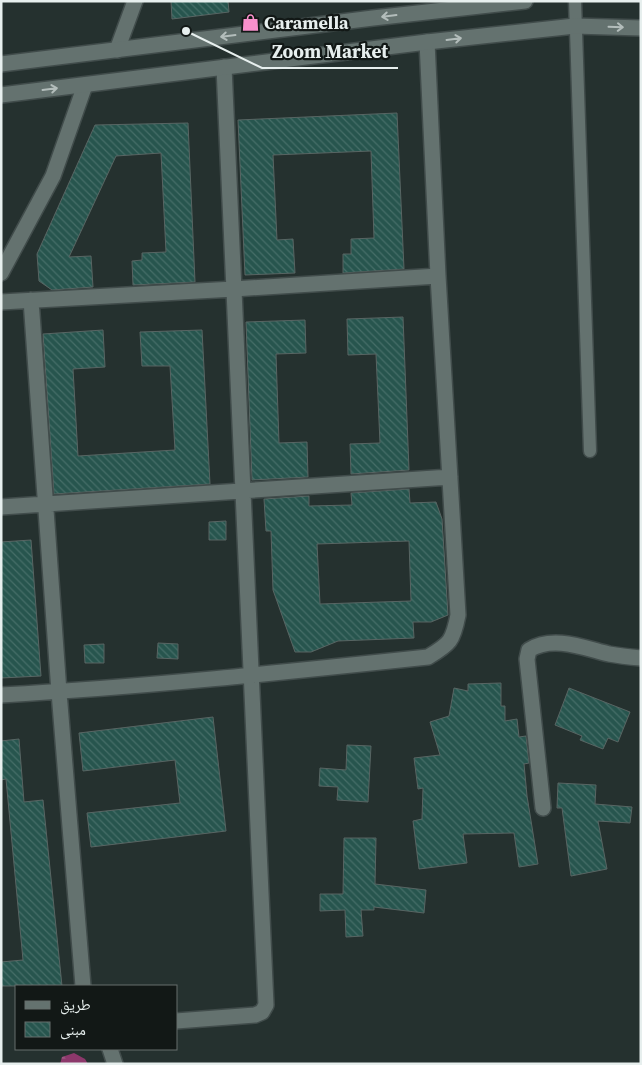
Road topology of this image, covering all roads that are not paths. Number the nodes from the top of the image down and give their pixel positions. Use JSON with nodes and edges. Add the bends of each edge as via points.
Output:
{"nodes":[{"id":1,"x":136,"y":1,"type":"edge"},
{"id":2,"x":525,"y":1,"type":"edge"},
{"id":3,"x":575,"y":1,"type":"edge"},
{"id":4,"x":575,"y":26,"type":"junction"},
{"id":5,"x":641,"y":28,"type":"edge"},
{"id":6,"x":427,"y":42,"type":"junction"},
{"id":7,"x":117,"y":50,"type":"junction"},
{"id":8,"x":1,"y":64,"type":"edge"},
{"id":9,"x":224,"y":67,"type":"junction"},
{"id":10,"x":85,"y":85,"type":"junction"},
{"id":11,"x":1,"y":95,"type":"edge"},
{"id":12,"x":1,"y":273,"type":"edge"},
{"id":13,"x":438,"y":276,"type":"junction"},
{"id":14,"x":234,"y":289,"type":"junction"},
{"id":15,"x":30,"y":300,"type":"junction"},
{"id":16,"x":1,"y":302,"type":"edge"},
{"id":17,"x":590,"y":451,"type":"dead end"},
{"id":18,"x":450,"y":477,"type":"junction"},
{"id":19,"x":243,"y":491,"type":"junction"},
{"id":20,"x":45,"y":504,"type":"junction"},
{"id":21,"x":1,"y":507,"type":"edge"},
{"id":22,"x":641,"y":658,"type":"edge"},
{"id":23,"x":251,"y":675,"type":"junction"},
{"id":24,"x":59,"y":692,"type":"junction"},
{"id":25,"x":1,"y":695,"type":"edge"},
{"id":26,"x":544,"y":808,"type":"dead end"},
{"id":27,"x":83,"y":985,"type":"edge"},
{"id":28,"x":178,"y":1021,"type":"edge"},
{"id":29,"x":110,"y":1050,"type":"edge"},
{"id":30,"x":115,"y":1064,"type":"edge"}],
"edges":[{"from":1,"to":7,"type":"street"},
{"from":2,"to":7,"type":"street","one_way":true},
{"from":3,"to":4,"type":"lane"},
{"from":4,"to":5,"type":"street","one_way":true},
{"from":6,"to":4,"type":"street","one_way":true},
{"from":4,"to":17,"type":"lane"},
{"from":6,"to":9,"type":"street"},
{"from":6,"to":13,"type":"street"},
{"from":7,"to":8,"type":"street"},
{"from":9,"to":10,"type":"street"},
{"from":9,"to":14,"type":"street"},
{"from":11,"to":10,"type":"street","one_way":true},
{"from":10,"to":12,"type":"street","via":[[52,176]]},
{"from":13,"to":14,"type":"street"},
{"from":13,"to":18,"type":"street"},
{"from":14,"to":15,"type":"street"},
{"from":14,"to":19,"type":"street"},
{"from":15,"to":16,"type":"street"},
{"from":15,"to":20,"type":"street"},
{"from":18,"to":19,"type":"street"},
{"from":18,"to":23,"type":"street","via":[[458,615],[447,646],[428,657]]},
{"from":19,"to":20,"type":"street"},
{"from":19,"to":23,"type":"street"},
{"from":20,"to":21,"type":"street"},
{"from":20,"to":24,"type":"street"},
{"from":22,"to":26,"type":"street","via":[[612,655],[564,643],[536,646],[529,650],[527,659]]},
{"from":23,"to":24,"type":"street"},
{"from":23,"to":28,"type":"street","via":[[266,1005],[255,1015]]},
{"from":24,"to":25,"type":"street"},
{"from":24,"to":27,"type":"street"},
{"from":29,"to":30,"type":"street"}]}
